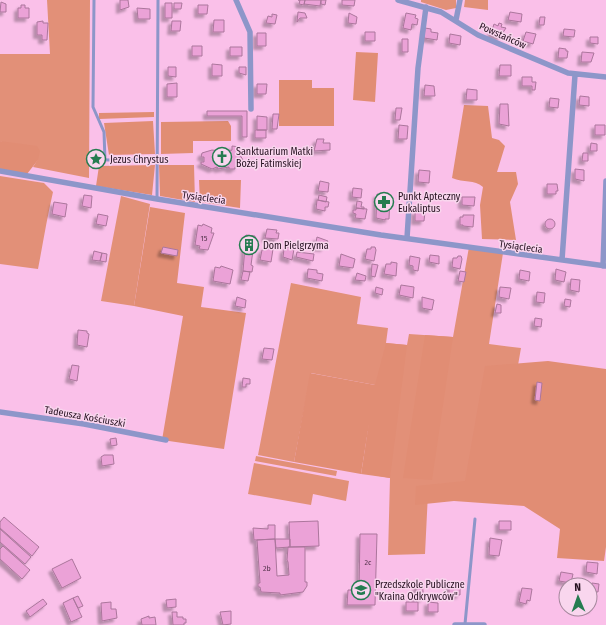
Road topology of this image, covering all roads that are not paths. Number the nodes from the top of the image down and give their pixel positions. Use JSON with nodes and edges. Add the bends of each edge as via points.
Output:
{"nodes":[{"id":1,"x":94,"y":0,"type":"edge"},
{"id":2,"x":158,"y":0,"type":"edge"},
{"id":3,"x":236,"y":0,"type":"edge"},
{"id":4,"x":398,"y":0,"type":"edge"},
{"id":5,"x":460,"y":0,"type":"edge"},
{"id":6,"x":426,"y":7,"type":"junction"},
{"id":7,"x":456,"y":20,"type":"junction"},
{"id":8,"x":575,"y":75,"type":"junction"},
{"id":9,"x":606,"y":77,"type":"edge"},
{"id":10,"x":251,"y":109,"type":"dead end"},
{"id":11,"x":158,"y":159,"type":"junction"},
{"id":12,"x":0,"y":171,"type":"edge"},
{"id":13,"x":606,"y":181,"type":"edge"},
{"id":14,"x":157,"y":199,"type":"junction"},
{"id":15,"x":407,"y":238,"type":"junction"},
{"id":16,"x":562,"y":260,"type":"junction"},
{"id":17,"x":604,"y":266,"type":"edge"},
{"id":18,"x":0,"y":412,"type":"edge"},
{"id":19,"x":166,"y":440,"type":"dead end"},
{"id":20,"x":475,"y":519,"type":"dead end"},
{"id":21,"x":465,"y":624,"type":"edge"},
{"id":22,"x":455,"y":625,"type":"edge"},
{"id":23,"x":484,"y":625,"type":"edge"}],
"edges":[{"from":1,"to":11,"type":"lane","via":[[93,107],[104,132],[105,160]]},
{"from":2,"to":11,"type":"lane"},
{"from":3,"to":10,"type":"street","via":[[250,32]]},
{"from":4,"to":6,"type":"street","name":"Powstańców"},
{"from":5,"to":7,"type":"street"},
{"from":6,"to":7,"type":"street","name":"Powstańców"},
{"from":6,"to":15,"type":"street","via":[[418,68]]},
{"from":7,"to":8,"type":"street","name":"Powstańców","via":[[478,35]]},
{"from":8,"to":9,"type":"street","name":"Powstańców"},
{"from":8,"to":16,"type":"street"},
{"from":11,"to":14,"type":"lane"},
{"from":12,"to":14,"type":"street","name":"Tysiąclecia"},
{"from":13,"to":17,"type":"street","name":"Tysiąclecia"},
{"from":14,"to":15,"type":"street","name":"Tysiąclecia"},
{"from":15,"to":16,"type":"street","name":"Tysiąclecia"},
{"from":16,"to":17,"type":"street","name":"Tysiąclecia"},
{"from":18,"to":19,"type":"street","name":"Tadeusza Kościuszki","via":[[84,424]]},
{"from":20,"to":21,"type":"lane"},
{"from":21,"to":22,"type":"street"},
{"from":21,"to":23,"type":"street"}]}
